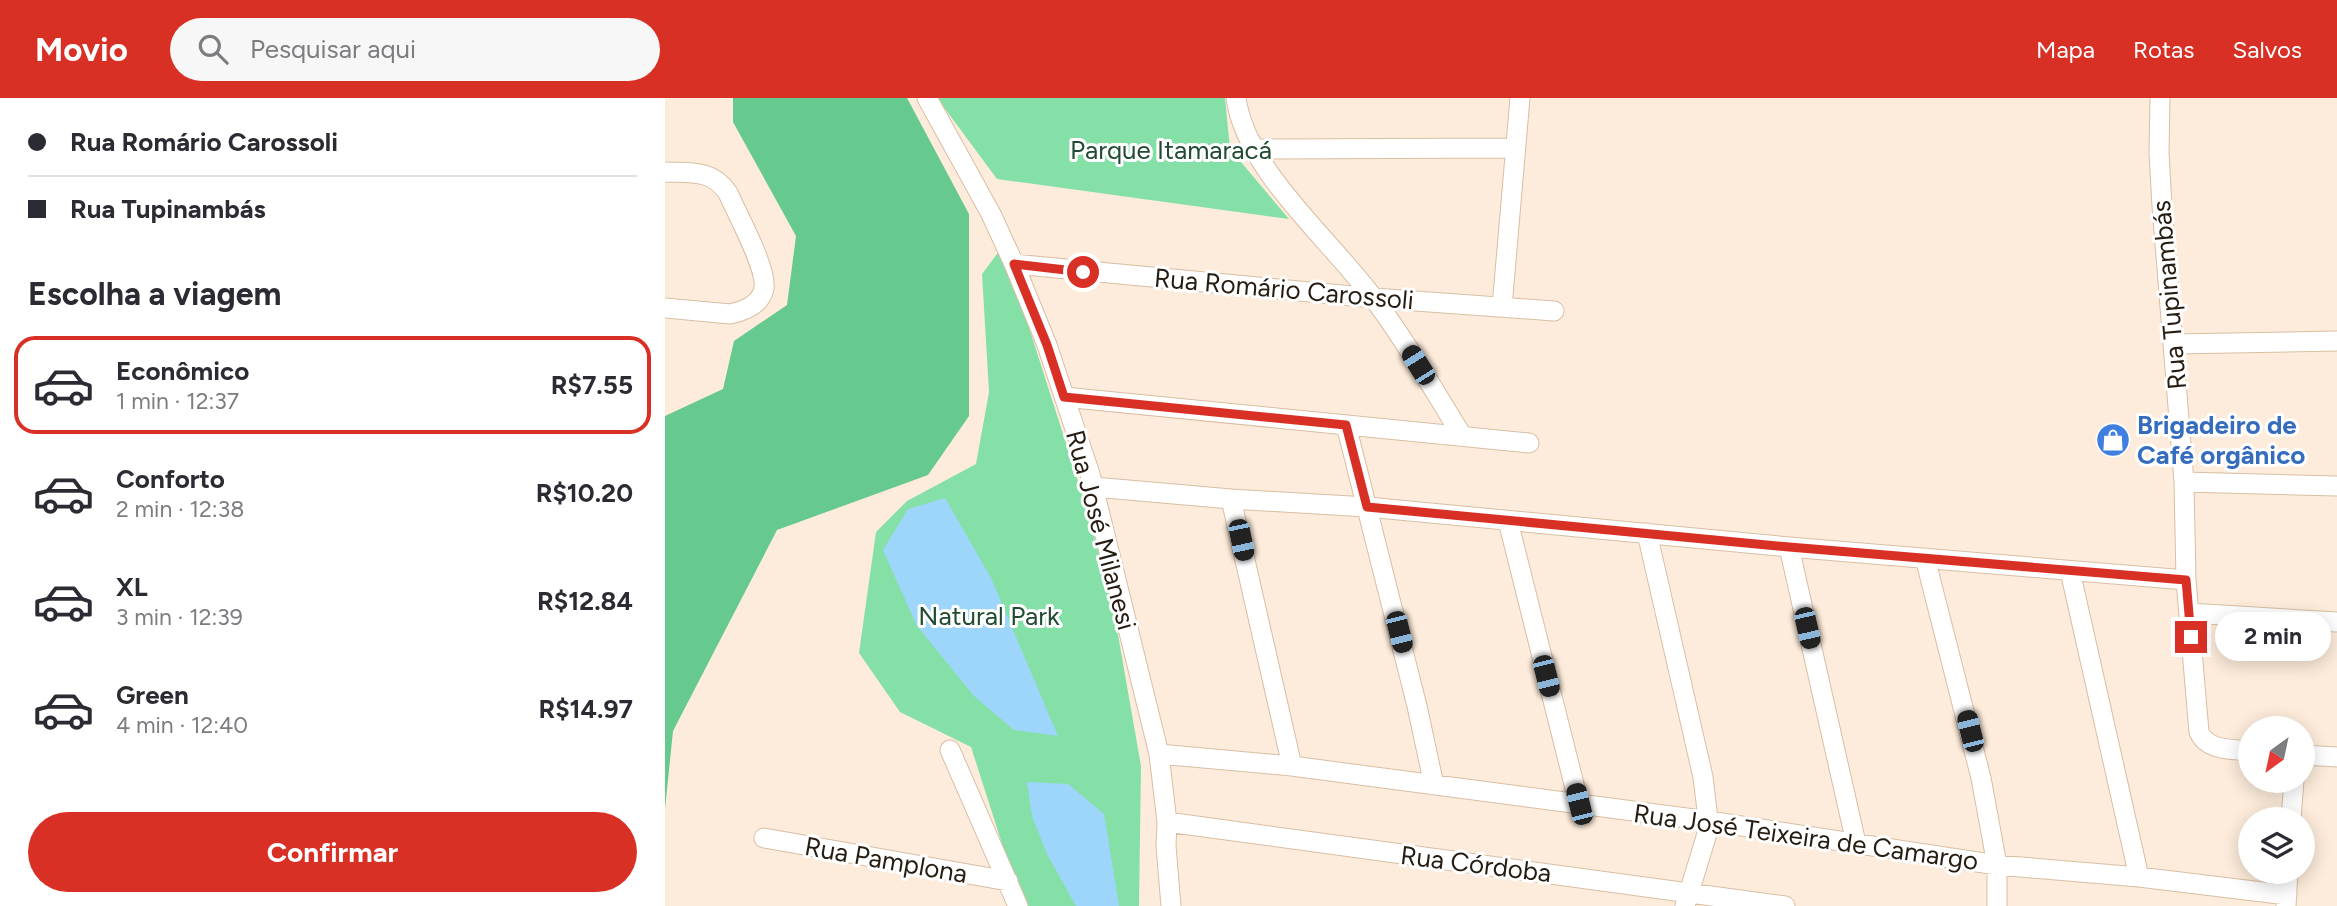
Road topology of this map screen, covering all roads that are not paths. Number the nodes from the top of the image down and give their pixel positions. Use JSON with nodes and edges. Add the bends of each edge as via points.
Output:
{"nodes":[{"id":1,"x":927,"y":98,"type":"edge"},
{"id":2,"x":1235,"y":98,"type":"edge"},
{"id":3,"x":1520,"y":98,"type":"edge"},
{"id":4,"x":2160,"y":98,"type":"edge"},
{"id":5,"x":1515,"y":148,"type":"junction"},
{"id":6,"x":1253,"y":149,"type":"junction"},
{"id":7,"x":1292,"y":149,"type":"junction"},
{"id":8,"x":665,"y":172,"type":"edge"},
{"id":9,"x":1278,"y":184,"type":"junction"},
{"id":10,"x":1014,"y":264,"type":"junction"},
{"id":11,"x":1374,"y":298,"type":"junction"},
{"id":12,"x":1502,"y":307,"type":"junction"},
{"id":13,"x":665,"y":308,"type":"edge"},
{"id":14,"x":1554,"y":311,"type":"dead end"},
{"id":15,"x":2337,"y":341,"type":"edge"},
{"id":16,"x":2174,"y":344,"type":"junction"},
{"id":17,"x":1064,"y":397,"type":"junction"},
{"id":18,"x":1346,"y":425,"type":"junction"},
{"id":19,"x":1461,"y":435,"type":"junction"},
{"id":20,"x":1529,"y":443,"type":"dead end"},
{"id":21,"x":2184,"y":482,"type":"junction"},
{"id":22,"x":2337,"y":486,"type":"edge"},
{"id":23,"x":1094,"y":487,"type":"junction"},
{"id":24,"x":1231,"y":499,"type":"junction"},
{"id":25,"x":1367,"y":507,"type":"junction"},
{"id":26,"x":1508,"y":521,"type":"junction"},
{"id":27,"x":1647,"y":533,"type":"junction"},
{"id":28,"x":1789,"y":547,"type":"junction"},
{"id":29,"x":1925,"y":558,"type":"junction"},
{"id":30,"x":2070,"y":571,"type":"junction"},
{"id":31,"x":2186,"y":580,"type":"junction"},
{"id":32,"x":2189,"y":613,"type":"junction"},
{"id":33,"x":2337,"y":622,"type":"edge"},
{"id":34,"x":950,"y":750,"type":"dead end"},
{"id":35,"x":2238,"y":750,"type":"edge"},
{"id":36,"x":1159,"y":754,"type":"junction"},
{"id":37,"x":2315,"y":756,"type":"edge"},
{"id":38,"x":2337,"y":757,"type":"edge"},
{"id":39,"x":1292,"y":766,"type":"junction"},
{"id":40,"x":1434,"y":785,"type":"junction"},
{"id":41,"x":1579,"y":804,"type":"junction"},
{"id":42,"x":1709,"y":821,"type":"junction"},
{"id":43,"x":1167,"y":822,"type":"junction"},
{"id":44,"x":764,"y":838,"type":"dead end"},
{"id":45,"x":1856,"y":843,"type":"junction"},
{"id":46,"x":1997,"y":865,"type":"junction"},
{"id":47,"x":2139,"y":877,"type":"junction"},
{"id":48,"x":1008,"y":881,"type":"junction"},
{"id":49,"x":1687,"y":899,"type":"edge"},
{"id":50,"x":2286,"y":901,"type":"edge"},
{"id":51,"x":1017,"y":906,"type":"edge"},
{"id":52,"x":1171,"y":906,"type":"edge"},
{"id":53,"x":1785,"y":906,"type":"edge"},
{"id":54,"x":1997,"y":906,"type":"edge"}],
"edges":[{"from":1,"to":10,"type":"street","name":"Rua José Milanesi"},
{"from":2,"to":6,"type":"street"},
{"from":3,"to":5,"type":"street"},
{"from":4,"to":16,"type":"street","name":"Rua Tupinambás","via":[[2162,206]]},
{"from":5,"to":7,"type":"street"},
{"from":5,"to":12,"type":"street"},
{"from":6,"to":7,"type":"street"},
{"from":6,"to":9,"type":"street"},
{"from":7,"to":9,"type":"street"},
{"from":8,"to":13,"type":"street","via":[[701,174],[721,183],[760,264],[764,286],[754,304],[730,314]]},
{"from":9,"to":11,"type":"street"},
{"from":10,"to":11,"type":"street","name":"Rua Romário Carossoli"},
{"from":10,"to":17,"type":"street","name":"Rua José Milanesi"},
{"from":11,"to":12,"type":"street","name":"Rua Romário Carossoli"},
{"from":11,"to":19,"type":"street"},
{"from":12,"to":14,"type":"street","name":"Rua Romário Carossoli"},
{"from":15,"to":16,"type":"street"},
{"from":16,"to":21,"type":"street","name":"Rua Tupinambás"},
{"from":17,"to":18,"type":"street"},
{"from":17,"to":23,"type":"street","name":"Rua José Milanesi"},
{"from":18,"to":19,"type":"street"},
{"from":18,"to":25,"type":"street"},
{"from":19,"to":20,"type":"street"},
{"from":21,"to":22,"type":"street"},
{"from":21,"to":31,"type":"street","name":"Rua Tupinambás"},
{"from":23,"to":24,"type":"street"},
{"from":23,"to":36,"type":"street","name":"Rua José Milanesi"},
{"from":24,"to":25,"type":"street"},
{"from":24,"to":39,"type":"street"},
{"from":25,"to":26,"type":"street"},
{"from":25,"to":40,"type":"street"},
{"from":26,"to":27,"type":"street"},
{"from":26,"to":41,"type":"street"},
{"from":27,"to":28,"type":"street"},
{"from":27,"to":42,"type":"street"},
{"from":28,"to":29,"type":"street"},
{"from":28,"to":45,"type":"street"},
{"from":29,"to":30,"type":"street"},
{"from":29,"to":46,"type":"street","via":[[1982,778]]},
{"from":30,"to":31,"type":"street"},
{"from":30,"to":47,"type":"street"},
{"from":31,"to":32,"type":"street","name":"Rua Tupinambás"},
{"from":32,"to":33,"type":"street"},
{"from":32,"to":35,"type":"street","name":"Rua Tupinambás","via":[[2199,732],[2205,741]]},
{"from":34,"to":48,"type":"street"},
{"from":36,"to":39,"type":"street","name":"Rua José Teixeira de Camargo"},
{"from":36,"to":43,"type":"street","name":"Rua José Milanesi"},
{"from":37,"to":38,"type":"street"},
{"from":39,"to":40,"type":"street","name":"Rua José Teixeira de Camargo"},
{"from":40,"to":41,"type":"street","name":"Rua José Teixeira de Camargo"},
{"from":41,"to":42,"type":"street","name":"Rua José Teixeira de Camargo"},
{"from":42,"to":45,"type":"street","name":"Rua José Teixeira de Camargo"},
{"from":42,"to":49,"type":"street"},
{"from":43,"to":49,"type":"street","name":"Rua Córdoba"},
{"from":43,"to":52,"type":"street","name":"Rua José Milanesi"},
{"from":44,"to":48,"type":"street","name":"Rua Pamplona"},
{"from":45,"to":46,"type":"street","name":"Rua José Teixeira de Camargo"},
{"from":46,"to":47,"type":"street","name":"Rua José Teixeira de Camargo"},
{"from":46,"to":54,"type":"street"},
{"from":47,"to":50,"type":"street","name":"Rua José Teixeira de Camargo"},
{"from":48,"to":51,"type":"street"},
{"from":49,"to":53,"type":"street","name":"Rua Córdoba"}]}
